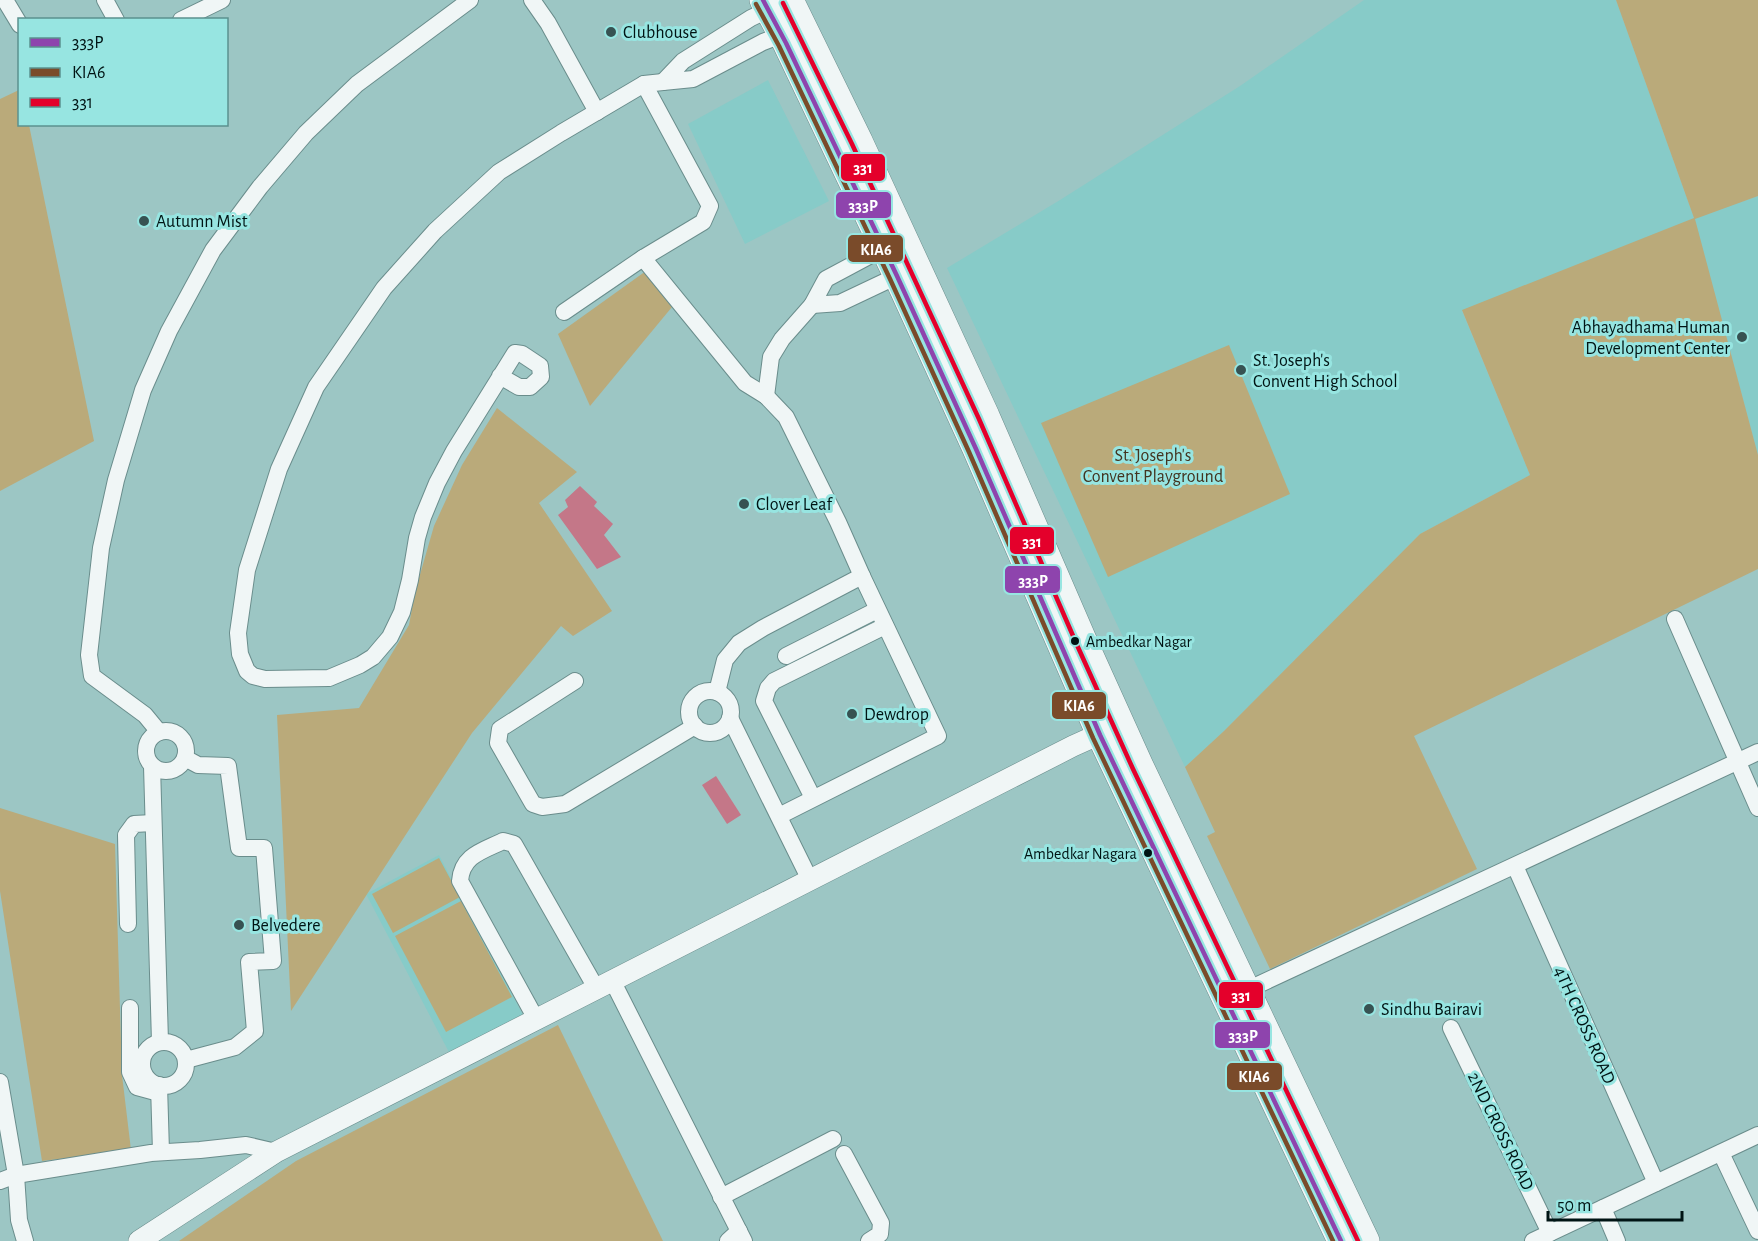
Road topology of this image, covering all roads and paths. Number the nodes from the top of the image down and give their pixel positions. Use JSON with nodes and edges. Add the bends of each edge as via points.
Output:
{"nodes":[{"id":1,"x":105,"y":0,"type":"edge"},
{"id":2,"x":222,"y":0,"type":"edge"},
{"id":3,"x":470,"y":0,"type":"edge"},
{"id":4,"x":532,"y":0,"type":"edge"},
{"id":5,"x":777,"y":2,"type":"edge"},
{"id":6,"x":5,"y":7,"type":"edge"},
{"id":7,"x":115,"y":18,"type":"edge"},
{"id":8,"x":186,"y":18,"type":"edge"},
{"id":9,"x":18,"y":23,"type":"edge"},
{"id":10,"x":792,"y":31,"type":"junction"},
{"id":11,"x":663,"y":82,"type":"junction"},
{"id":12,"x":644,"y":84,"type":"junction"},
{"id":13,"x":597,"y":112,"type":"junction"},
{"id":14,"x":884,"y":248,"type":"junction"},
{"id":15,"x":643,"y":258,"type":"junction"},
{"id":16,"x":897,"y":276,"type":"junction"},
{"id":17,"x":812,"y":305,"type":"junction"},
{"id":18,"x":564,"y":312,"type":"dead end"},
{"id":19,"x":501,"y":376,"type":"dead end"},
{"id":20,"x":766,"y":396,"type":"junction"},
{"id":21,"x":862,"y":576,"type":"junction"},
{"id":22,"x":877,"y":610,"type":"junction"},
{"id":23,"x":1675,"y":619,"type":"dead end"},
{"id":24,"x":885,"y":626,"type":"junction"},
{"id":25,"x":786,"y":656,"type":"dead end"},
{"id":26,"x":575,"y":681,"type":"dead end"},
{"id":27,"x":717,"y":692,"type":"junction"},
{"id":28,"x":730,"y":718,"type":"junction"},
{"id":29,"x":695,"y":726,"type":"junction"},
{"id":30,"x":1110,"y":730,"type":"junction"},
{"id":31,"x":159,"y":732,"type":"junction"},
{"id":32,"x":1758,"y":752,"type":"edge"},
{"id":33,"x":185,"y":758,"type":"junction"},
{"id":34,"x":1737,"y":762,"type":"junction"},
{"id":35,"x":152,"y":766,"type":"junction"},
{"id":36,"x":813,"y":798,"type":"junction"},
{"id":37,"x":1758,"y":808,"type":"edge"},
{"id":38,"x":779,"y":816,"type":"junction"},
{"id":39,"x":153,"y":823,"type":"junction"},
{"id":40,"x":1515,"y":866,"type":"junction"},
{"id":41,"x":810,"y":880,"type":"junction"},
{"id":42,"x":128,"y":924,"type":"dead end"},
{"id":43,"x":604,"y":984,"type":"junction"},
{"id":44,"x":1246,"y":990,"type":"junction"},
{"id":45,"x":130,"y":1008,"type":"dead end"},
{"id":46,"x":536,"y":1019,"type":"junction"},
{"id":47,"x":1451,"y":1028,"type":"dead end"},
{"id":48,"x":160,"y":1042,"type":"junction"},
{"id":49,"x":186,"y":1060,"type":"junction"},
{"id":50,"x":0,"y":1082,"type":"edge"},
{"id":51,"x":159,"y":1089,"type":"junction"},
{"id":52,"x":1758,"y":1135,"type":"edge"},
{"id":53,"x":833,"y":1139,"type":"dead end"},
{"id":54,"x":161,"y":1152,"type":"junction"},
{"id":55,"x":276,"y":1152,"type":"junction"},
{"id":56,"x":1721,"y":1153,"type":"junction"},
{"id":57,"x":843,"y":1154,"type":"dead end"},
{"id":58,"x":8,"y":1178,"type":"edge"},
{"id":59,"x":1656,"y":1183,"type":"junction"},
{"id":60,"x":721,"y":1197,"type":"junction"},
{"id":61,"x":1603,"y":1208,"type":"junction"},
{"id":62,"x":1758,"y":1232,"type":"edge"},
{"id":63,"x":1550,"y":1233,"type":"junction"},
{"id":64,"x":737,"y":1238,"type":"edge"},
{"id":65,"x":25,"y":1241,"type":"edge"},
{"id":66,"x":139,"y":1241,"type":"edge"},
{"id":67,"x":869,"y":1241,"type":"edge"},
{"id":68,"x":1341,"y":1241,"type":"edge"},
{"id":69,"x":1365,"y":1241,"type":"edge"},
{"id":70,"x":1533,"y":1241,"type":"edge"},
{"id":71,"x":1617,"y":1241,"type":"edge"}],
"edges":[{"from":1,"to":7,"type":"street"},
{"from":2,"to":8,"type":"street"},
{"from":3,"to":31,"type":"street","via":[[357,84],[306,133],[260,187],[213,250],[169,331],[143,390],[101,548],[89,655],[92,676],[145,714]]},
{"from":4,"to":13,"type":"street","via":[[549,23]]},
{"from":5,"to":10,"type":"main road"},
{"from":5,"to":11,"type":"street","via":[[683,61]]},
{"from":6,"to":9,"type":"street"},
{"from":10,"to":11,"type":"street","via":[[693,79]]},
{"from":10,"to":14,"type":"main road","via":[[791,54]]},
{"from":10,"to":30,"type":"main road","via":[[860,141],[987,416],[1083,642]]},
{"from":11,"to":12,"type":"street"},
{"from":12,"to":13,"type":"street"},
{"from":12,"to":15,"type":"street","via":[[711,206],[703,222]]},
{"from":13,"to":19,"type":"street","via":[[499,172],[435,231],[384,288],[316,387],[279,469],[247,570],[238,633],[247,671],[266,680],[329,678],[373,657],[390,637],[402,612],[417,538],[437,483]]},
{"from":14,"to":16,"type":"main road"},
{"from":14,"to":17,"type":"street","via":[[826,279]]},
{"from":15,"to":18,"type":"street"},
{"from":15,"to":20,"type":"street","via":[[745,383]]},
{"from":16,"to":17,"type":"street","via":[[840,303]]},
{"from":16,"to":30,"type":"main road"},
{"from":17,"to":20,"type":"street","via":[[771,357]]},
{"from":20,"to":21,"type":"street","via":[[786,417]]},
{"from":21,"to":22,"type":"street"},
{"from":21,"to":27,"type":"street","via":[[739,643],[725,660]]},
{"from":22,"to":24,"type":"street"},
{"from":22,"to":25,"type":"street"},
{"from":23,"to":34,"type":"street"},
{"from":24,"to":36,"type":"street","via":[[774,681],[768,688],[764,700]]},
{"from":24,"to":36,"type":"street","via":[[938,736]]},
{"from":26,"to":29,"type":"street","via":[[500,729],[498,743],[533,804],[565,804]]},
{"from":27,"to":28,"type":"street","via":[[728,700]]},
{"from":27,"to":29,"type":"street","via":[[704,692],[693,700],[690,714]]},
{"from":28,"to":29,"type":"street","via":[[726,726],[715,732]]},
{"from":28,"to":38,"type":"street"},
{"from":30,"to":41,"type":"street"},
{"from":30,"to":44,"type":"main road"},
{"from":30,"to":68,"type":"main road"},
{"from":31,"to":33,"type":"street","via":[[177,735],[185,745]]},
{"from":31,"to":35,"type":"street","via":[[146,747]]},
{"from":32,"to":34,"type":"street"},
{"from":33,"to":35,"type":"street","via":[[171,770]]},
{"from":33,"to":49,"type":"street","via":[[198,765],[228,766],[239,848],[264,848],[273,961],[249,962],[255,1031],[235,1047]]},
{"from":34,"to":37,"type":"street"},
{"from":34,"to":40,"type":"street"},
{"from":35,"to":39,"type":"street"},
{"from":36,"to":38,"type":"street"},
{"from":38,"to":41,"type":"street"},
{"from":39,"to":42,"type":"street","via":[[134,824],[126,834]]},
{"from":39,"to":48,"type":"street"},
{"from":40,"to":44,"type":"street"},
{"from":40,"to":59,"type":"street","name":"4TH CROSS ROAD"},
{"from":41,"to":43,"type":"street"},
{"from":43,"to":46,"type":"street"},
{"from":43,"to":46,"type":"street","via":[[514,844],[503,841],[467,860],[460,881]]},
{"from":43,"to":60,"type":"street"},
{"from":44,"to":69,"type":"main road"},
{"from":45,"to":51,"type":"street","via":[[130,1072],[137,1087]]},
{"from":46,"to":55,"type":"street"},
{"from":47,"to":63,"type":"street","name":"2ND CROSS ROAD"},
{"from":48,"to":49,"type":"street","via":[[179,1047]]},
{"from":48,"to":51,"type":"street","via":[[146,1051],[142,1064],[147,1078]]},
{"from":49,"to":51,"type":"street","via":[[179,1080]]},
{"from":50,"to":58,"type":"street"},
{"from":51,"to":54,"type":"street"},
{"from":52,"to":56,"type":"street"},
{"from":53,"to":60,"type":"street"},
{"from":54,"to":55,"type":"street","via":[[246,1145]]},
{"from":54,"to":58,"type":"street"},
{"from":55,"to":66,"type":"street"},
{"from":56,"to":59,"type":"street"},
{"from":56,"to":62,"type":"street"},
{"from":57,"to":67,"type":"street","via":[[881,1223],[880,1234]]},
{"from":58,"to":65,"type":"street"},
{"from":59,"to":61,"type":"street"},
{"from":60,"to":64,"type":"street"},
{"from":61,"to":63,"type":"street"},
{"from":61,"to":71,"type":"street"},
{"from":63,"to":70,"type":"street"}]}
